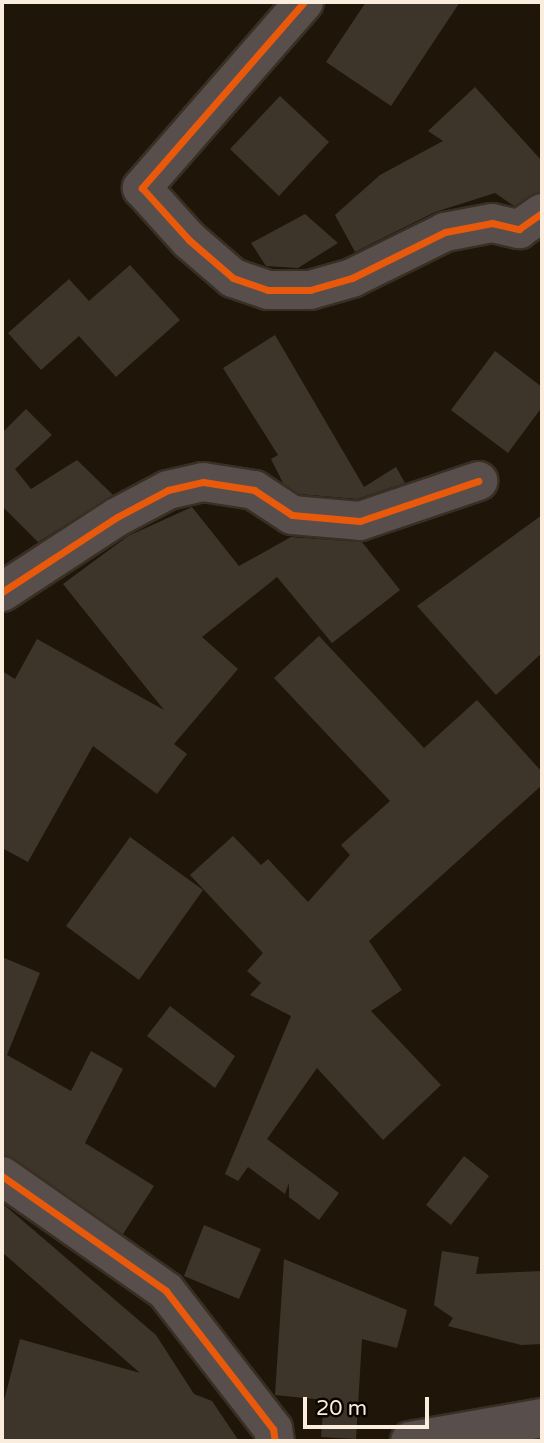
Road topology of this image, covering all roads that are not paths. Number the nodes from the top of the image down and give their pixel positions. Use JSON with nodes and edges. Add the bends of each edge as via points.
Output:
{"nodes":[{"id":1,"x":304,"y":2,"type":"edge"},
{"id":2,"x":542,"y":213,"type":"edge"},
{"id":3,"x":478,"y":481,"type":"dead end"},
{"id":4,"x":2,"y":592,"type":"edge"},
{"id":5,"x":2,"y":1176,"type":"edge"},
{"id":6,"x":542,"y":1418,"type":"edge"},
{"id":7,"x":275,"y":1441,"type":"edge"},
{"id":8,"x":410,"y":1441,"type":"edge"}],
"edges":[{"from":1,"to":2,"type":"street","via":[[142,188],[189,240],[233,278],[268,290],[310,290],[352,278],[445,232],[492,223],[519,229]]},
{"from":3,"to":4,"type":"street","via":[[360,521],[292,515],[254,490],[203,482],[168,490],[117,517]]},
{"from":5,"to":7,"type":"street","via":[[166,1291],[273,1429]]},
{"from":6,"to":8,"type":"street"}]}
